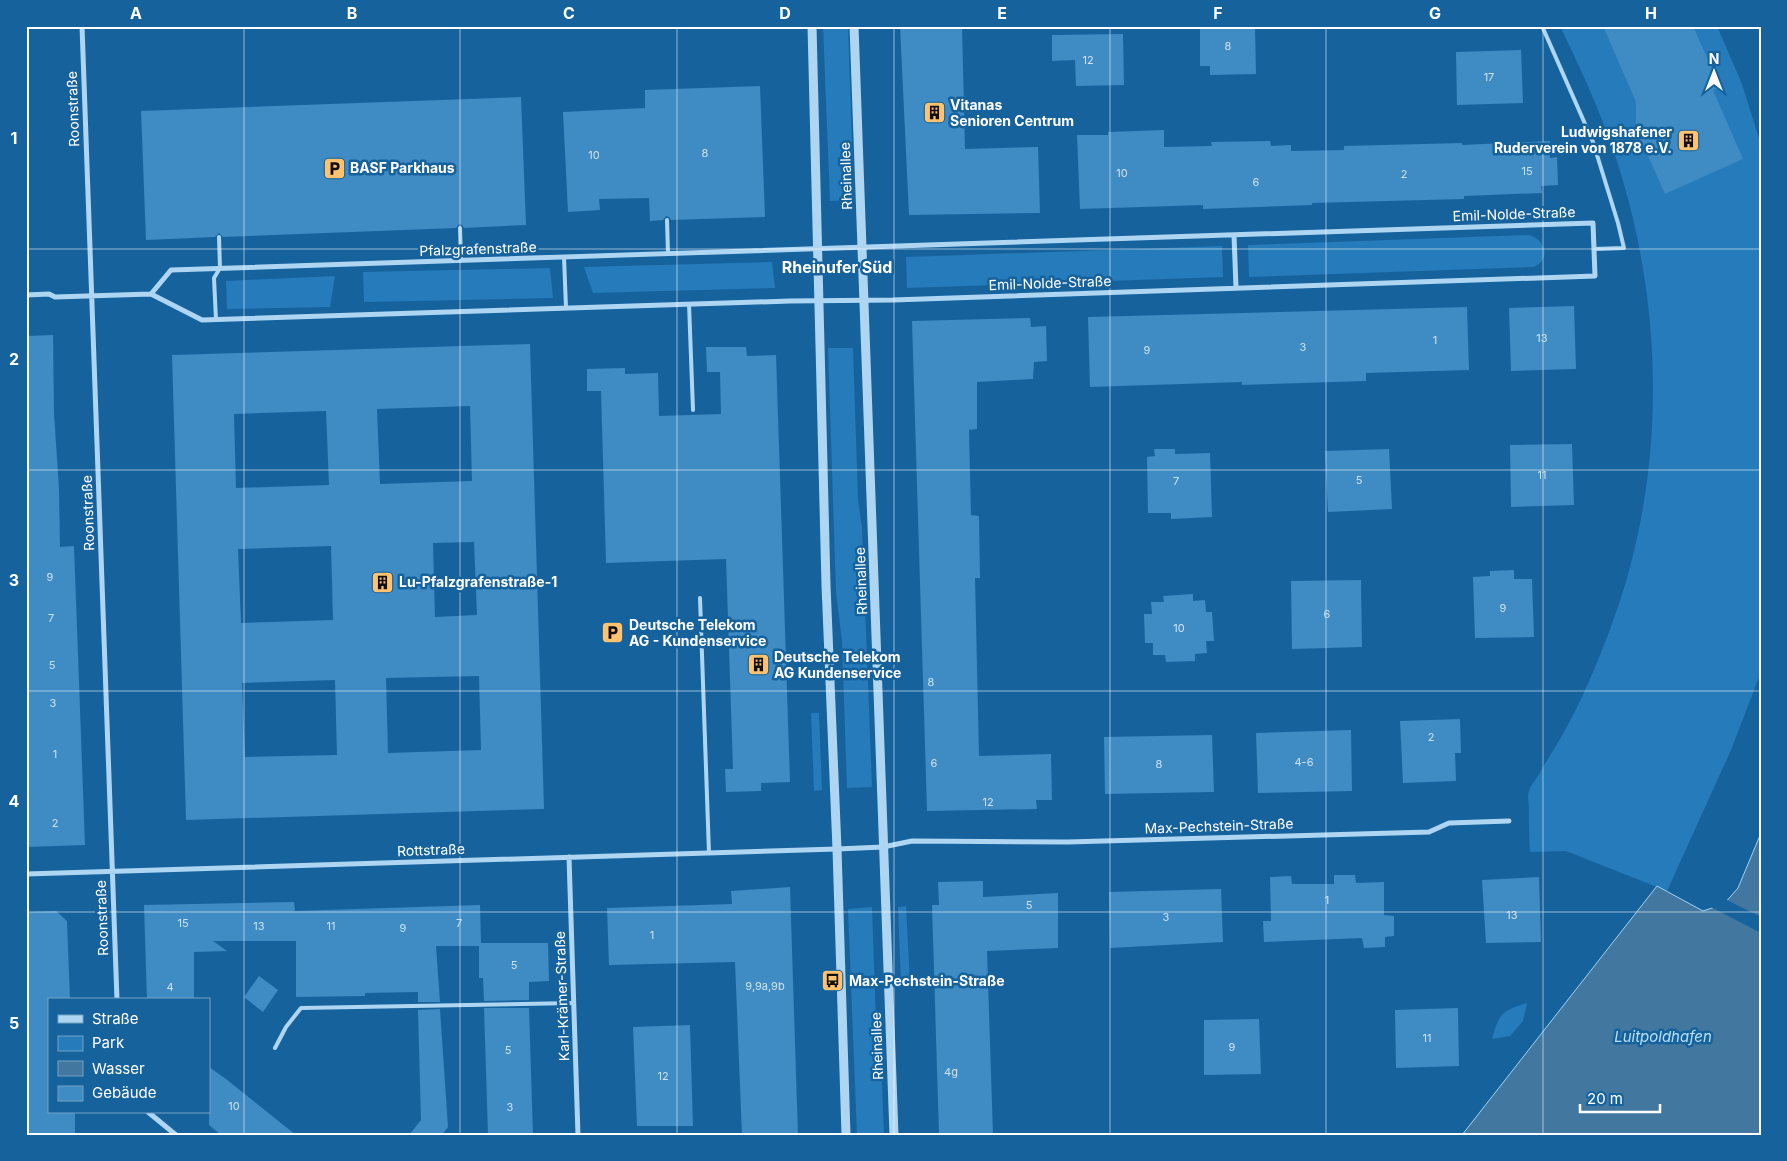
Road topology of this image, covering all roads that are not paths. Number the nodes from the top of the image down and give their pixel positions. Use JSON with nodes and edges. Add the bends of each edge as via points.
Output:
{"nodes":[{"id":1,"x":82,"y":26,"type":"edge"},
{"id":2,"x":812,"y":26,"type":"edge"},
{"id":3,"x":854,"y":26,"type":"edge"},
{"id":4,"x":1542,"y":26,"type":"edge"},
{"id":5,"x":667,"y":220,"type":"dead end"},
{"id":6,"x":460,"y":228,"type":"dead end"},
{"id":7,"x":1234,"y":235,"type":"junction"},
{"id":8,"x":219,"y":237,"type":"dead end"},
{"id":9,"x":818,"y":248,"type":"junction"},
{"id":10,"x":862,"y":248,"type":"junction"},
{"id":11,"x":1594,"y":249,"type":"junction"},
{"id":12,"x":668,"y":253,"type":"junction"},
{"id":13,"x":564,"y":257,"type":"junction"},
{"id":14,"x":461,"y":260,"type":"junction"},
{"id":15,"x":220,"y":268,"type":"junction"},
{"id":16,"x":1236,"y":288,"type":"junction"},
{"id":17,"x":151,"y":294,"type":"junction"},
{"id":18,"x":26,"y":295,"type":"edge"},
{"id":19,"x":91,"y":296,"type":"junction"},
{"id":20,"x":864,"y":300,"type":"junction"},
{"id":21,"x":819,"y":301,"type":"junction"},
{"id":22,"x":689,"y":304,"type":"junction"},
{"id":23,"x":566,"y":308,"type":"junction"},
{"id":24,"x":216,"y":320,"type":"junction"},
{"id":25,"x":693,"y":410,"type":"dead end"},
{"id":26,"x":700,"y":598,"type":"dead end"},
{"id":27,"x":1509,"y":821,"type":"dead end"},
{"id":28,"x":883,"y":847,"type":"junction"},
{"id":29,"x":837,"y":849,"type":"junction"},
{"id":30,"x":709,"y":853,"type":"junction"},
{"id":31,"x":569,"y":857,"type":"junction"},
{"id":32,"x":112,"y":871,"type":"junction"},
{"id":33,"x":26,"y":874,"type":"edge"},
{"id":34,"x":117,"y":998,"type":"edge"},
{"id":35,"x":574,"y":1003,"type":"junction"},
{"id":36,"x":275,"y":1048,"type":"dead end"},
{"id":37,"x":150,"y":1114,"type":"edge"},
{"id":38,"x":176,"y":1135,"type":"edge"},
{"id":39,"x":578,"y":1135,"type":"edge"},
{"id":40,"x":846,"y":1135,"type":"edge"},
{"id":41,"x":894,"y":1135,"type":"edge"}],
"edges":[{"from":1,"to":19,"type":"street","name":"Roonstraße"},
{"from":2,"to":9,"type":"street"},
{"from":3,"to":10,"type":"street","name":"Rheinallee"},
{"from":4,"to":11,"type":"lane","via":[[1594,142],[1624,248]]},
{"from":5,"to":12,"type":"lane"},
{"from":6,"to":14,"type":"lane"},
{"from":7,"to":10,"type":"street","name":"Emil-Nolde-Straße"},
{"from":7,"to":11,"type":"street","name":"Emil-Nolde-Straße","via":[[1594,223]]},
{"from":7,"to":16,"type":"street"},
{"from":8,"to":15,"type":"lane"},
{"from":9,"to":10,"type":"street","name":"Emil-Nolde-Straße"},
{"from":9,"to":12,"type":"street","name":"Pfalzgrafenstraße"},
{"from":9,"to":21,"type":"street"},
{"from":10,"to":20,"type":"street","name":"Rheinallee"},
{"from":11,"to":16,"type":"street","name":"Emil-Nolde-Straße","via":[[1595,276]]},
{"from":12,"to":13,"type":"street","name":"Pfalzgrafenstraße"},
{"from":13,"to":14,"type":"street","name":"Pfalzgrafenstraße"},
{"from":13,"to":23,"type":"lane"},
{"from":14,"to":15,"type":"street","name":"Pfalzgrafenstraße"},
{"from":15,"to":17,"type":"street","name":"Pfalzgrafenstraße","via":[[171,270]]},
{"from":15,"to":24,"type":"lane","via":[[214,278]]},
{"from":16,"to":20,"type":"street","name":"Emil-Nolde-Straße"},
{"from":17,"to":19,"type":"street"},
{"from":17,"to":24,"type":"street","via":[[202,320]]},
{"from":18,"to":19,"type":"street"},
{"from":19,"to":32,"type":"street","name":"Roonstraße"},
{"from":20,"to":21,"type":"street","name":"Emil-Nolde-Straße"},
{"from":20,"to":28,"type":"street","name":"Rheinallee"},
{"from":21,"to":22,"type":"street"},
{"from":21,"to":29,"type":"street"},
{"from":22,"to":23,"type":"street"},
{"from":22,"to":25,"type":"lane"},
{"from":23,"to":24,"type":"street"},
{"from":26,"to":30,"type":"lane"},
{"from":27,"to":28,"type":"street","name":"Max-Pechstein-Straße","via":[[1449,822],[1429,832],[1068,842],[921,841]]},
{"from":28,"to":29,"type":"street","name":"Max-Pechstein-Straße"},
{"from":28,"to":41,"type":"street","name":"Rheinallee"},
{"from":29,"to":30,"type":"street","name":"Rottstraße"},
{"from":29,"to":40,"type":"street"},
{"from":30,"to":31,"type":"street","name":"Rottstraße"},
{"from":31,"to":32,"type":"street","name":"Rottstraße"},
{"from":31,"to":35,"type":"street","name":"Karl-Krämer-Straße"},
{"from":32,"to":33,"type":"street","name":"Rottstraße"},
{"from":32,"to":34,"type":"street","name":"Roonstraße"},
{"from":35,"to":36,"type":"lane","via":[[301,1008]]},
{"from":35,"to":39,"type":"street","name":"Karl-Krämer-Straße"},
{"from":37,"to":38,"type":"street"}]}
